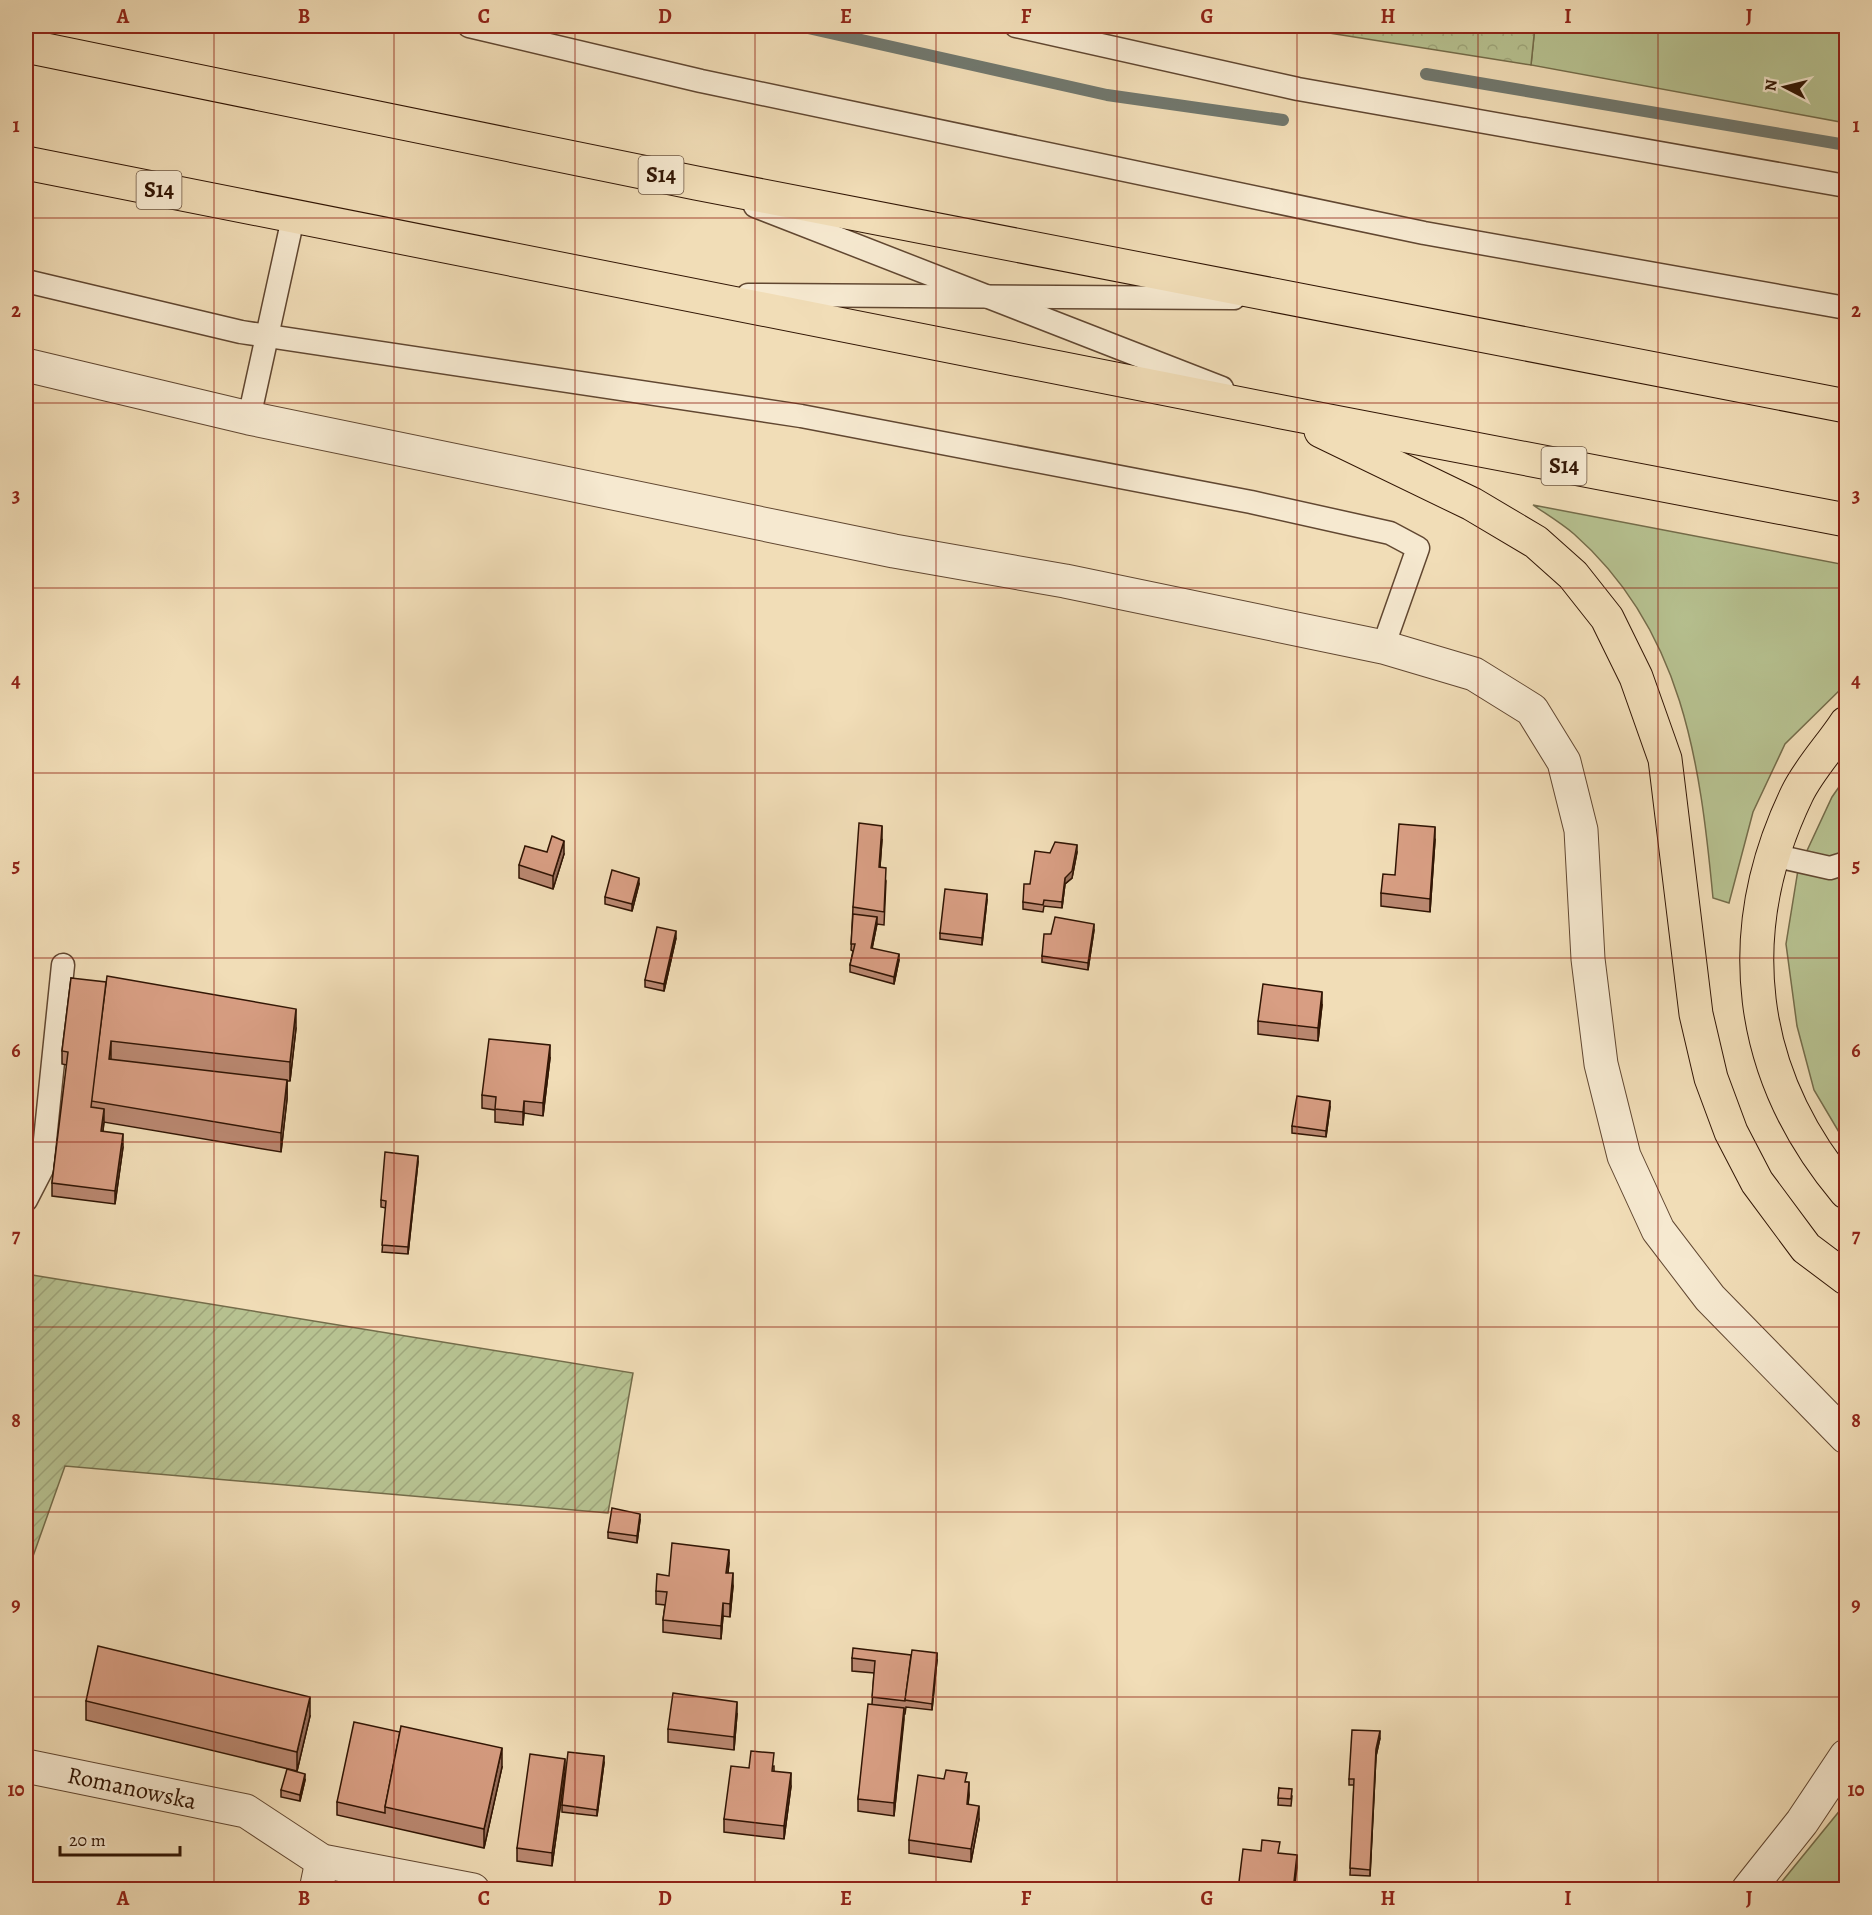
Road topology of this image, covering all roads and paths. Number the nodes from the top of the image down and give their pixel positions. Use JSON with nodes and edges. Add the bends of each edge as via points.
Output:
{"nodes":[{"id":1,"x":468,"y":26,"type":"edge"},
{"id":2,"x":1016,"y":26,"type":"edge"},
{"id":3,"x":26,"y":46,"type":"edge"},
{"id":4,"x":26,"y":163,"type":"edge"},
{"id":5,"x":696,"y":183,"type":"junction"},
{"id":6,"x":1846,"y":186,"type":"edge"},
{"id":7,"x":293,"y":218,"type":"junction"},
{"id":8,"x":26,"y":281,"type":"edge"},
{"id":9,"x":684,"y":294,"type":"junction"},
{"id":10,"x":989,"y":297,"type":"junction"},
{"id":11,"x":1298,"y":299,"type":"junction"},
{"id":12,"x":1846,"y":308,"type":"edge"},
{"id":13,"x":267,"y":336,"type":"junction"},
{"id":14,"x":26,"y":365,"type":"edge"},
{"id":15,"x":1846,"y":406,"type":"edge"},
{"id":16,"x":1282,"y":412,"type":"junction"},
{"id":17,"x":249,"y":418,"type":"junction"},
{"id":18,"x":1846,"y":520,"type":"edge"},
{"id":19,"x":1383,"y":646,"type":"junction"},
{"id":20,"x":1846,"y":723,"type":"edge"},
{"id":21,"x":1772,"y":855,"type":"junction"},
{"id":22,"x":1846,"y":863,"type":"edge"},
{"id":23,"x":63,"y":965,"type":"dead end"},
{"id":24,"x":1846,"y":1192,"type":"edge"},
{"id":25,"x":26,"y":1200,"type":"edge"},
{"id":26,"x":1846,"y":1278,"type":"edge"},
{"id":27,"x":1846,"y":1437,"type":"edge"},
{"id":28,"x":1846,"y":1756,"type":"edge"},
{"id":29,"x":26,"y":1766,"type":"edge"},
{"id":30,"x":319,"y":1875,"type":"edge"},
{"id":31,"x":473,"y":1890,"type":"edge"},
{"id":32,"x":1748,"y":1890,"type":"edge"}],
"edges":[{"from":1,"to":12,"type":"lane","via":[[701,81],[1424,233]]},
{"from":2,"to":6,"type":"lane","via":[[1298,89]]},
{"from":3,"to":5,"type":"highway","number":"S14"},
{"from":4,"to":7,"type":"highway","number":"S14"},
{"from":5,"to":10,"type":"lane"},
{"from":5,"to":11,"type":"highway","number":"S14"},
{"from":7,"to":9,"type":"highway","number":"S14"},
{"from":7,"to":13,"type":"lane"},
{"from":8,"to":13,"type":"lane"},
{"from":9,"to":10,"type":"lane"},
{"from":9,"to":16,"type":"highway","number":"S14"},
{"from":10,"to":11,"type":"lane"},
{"from":10,"to":16,"type":"lane"},
{"from":11,"to":15,"type":"highway","number":"S14"},
{"from":13,"to":17,"type":"lane"},
{"from":13,"to":19,"type":"lane","via":[[801,416],[1251,502],[1390,533],[1418,548]]},
{"from":14,"to":17,"type":"street"},
{"from":16,"to":18,"type":"highway","number":"S14"},
{"from":16,"to":26,"type":"highway","via":[[1472,504],[1536,542],[1573,575],[1607,618],[1636,677],[1665,759],[1696,1014],[1711,1078],[1731,1132],[1757,1182],[1806,1248]]},
{"from":17,"to":19,"type":"street","via":[[894,551],[1065,581]]},
{"from":19,"to":27,"type":"street","via":[[1474,674],[1532,710],[1564,762],[1581,830],[1588,959],[1601,1064],[1623,1156],[1659,1230],[1710,1298]]},
{"from":20,"to":21,"type":"highway","via":[[1798,792]]},
{"from":21,"to":22,"type":"lane","via":[[1830,868]]},
{"from":21,"to":24,"type":"highway","via":[[1759,919],[1755,982],[1765,1040],[1781,1087],[1808,1139]]},
{"from":23,"to":25,"type":"lane","via":[[42,1170]]},
{"from":28,"to":32,"type":"street","via":[[1802,1822]]},
{"from":29,"to":30,"type":"street","name":"Romanowska","via":[[246,1811]]},
{"from":30,"to":31,"type":"street","name":"Romanowska"}]}
